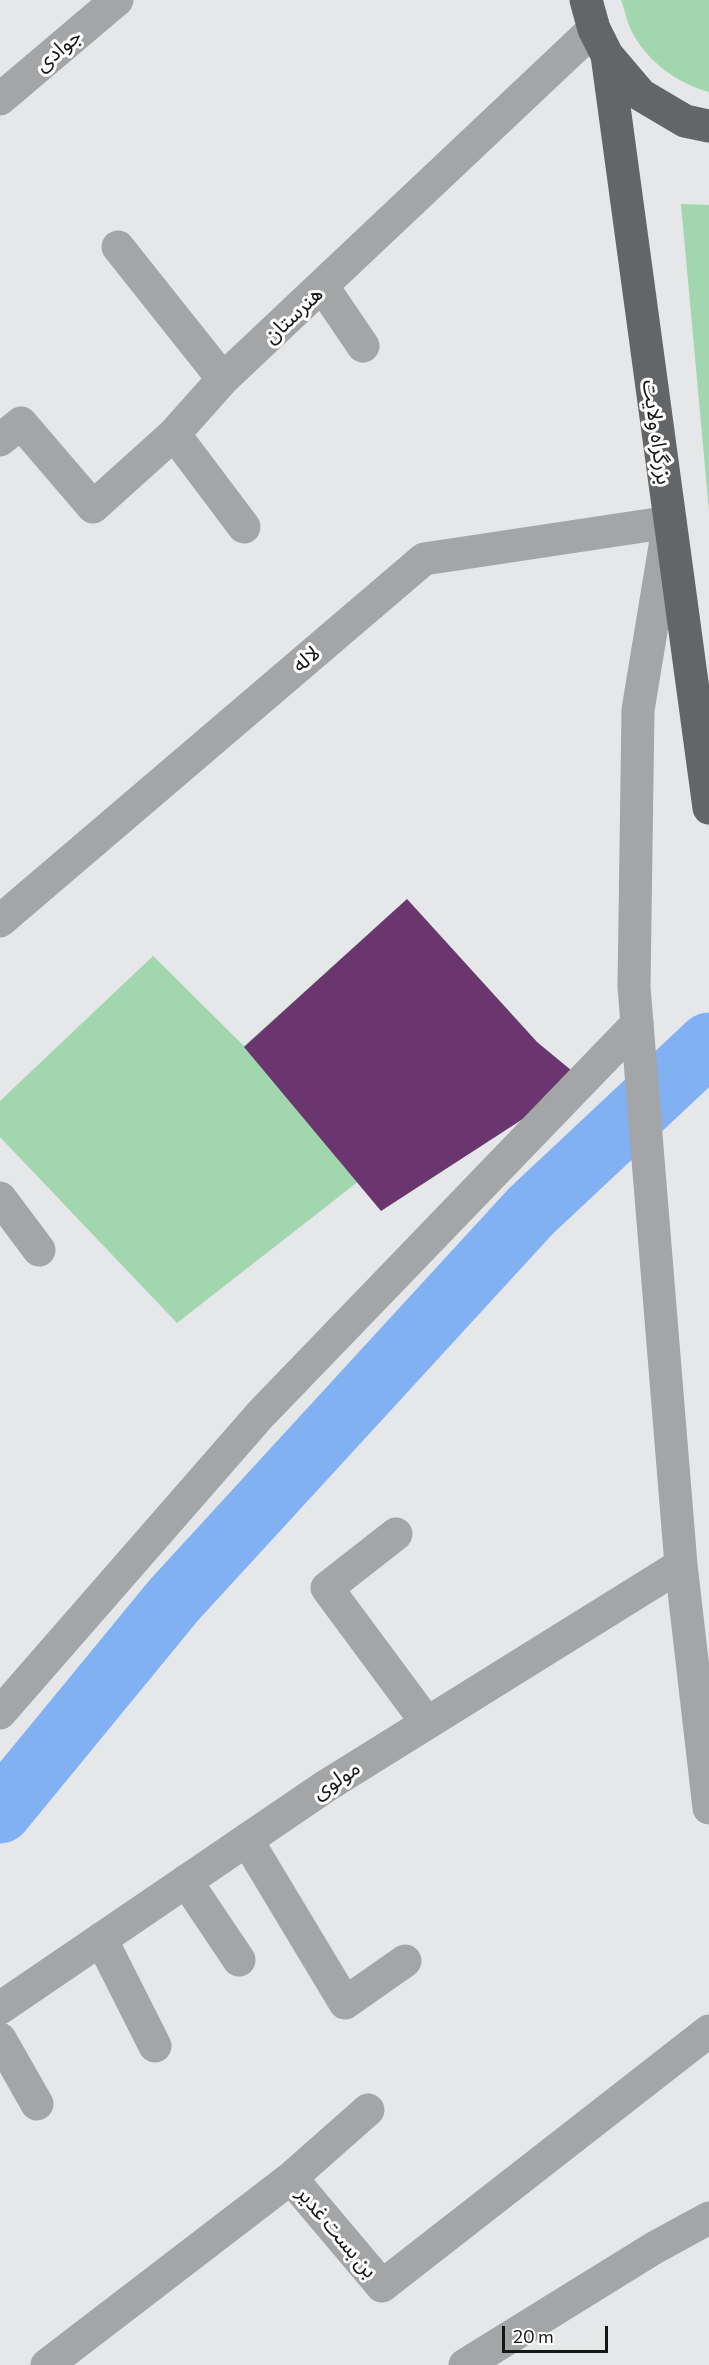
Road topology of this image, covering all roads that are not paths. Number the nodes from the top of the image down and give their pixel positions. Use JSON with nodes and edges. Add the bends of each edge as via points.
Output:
{"nodes":[{"id":1,"x":117,"y":0,"type":"edge"},
{"id":2,"x":596,"y":28,"type":"edge"},
{"id":3,"x":0,"y":99,"type":"edge"},
{"id":4,"x":709,"y":126,"type":"edge"},
{"id":5,"x":118,"y":247,"type":"dead end"},
{"id":6,"x":323,"y":287,"type":"junction"},
{"id":7,"x":363,"y":346,"type":"dead end"},
{"id":8,"x":223,"y":379,"type":"junction"},
{"id":9,"x":174,"y":434,"type":"junction"},
{"id":10,"x":0,"y":440,"type":"edge"},
{"id":11,"x":670,"y":522,"type":"junction"},
{"id":12,"x":244,"y":527,"type":"dead end"},
{"id":13,"x":709,"y":808,"type":"edge"},
{"id":14,"x":0,"y":921,"type":"edge"},
{"id":15,"x":638,"y":1025,"type":"junction"},
{"id":16,"x":0,"y":1198,"type":"edge"},
{"id":17,"x":39,"y":1250,"type":"dead end"},
{"id":18,"x":396,"y":1534,"type":"dead end"},
{"id":19,"x":681,"y":1565,"type":"junction"},
{"id":20,"x":0,"y":1713,"type":"edge"},
{"id":21,"x":427,"y":1723,"type":"junction"},
{"id":22,"x":709,"y":1808,"type":"edge"},
{"id":23,"x":247,"y":1840,"type":"junction"},
{"id":24,"x":186,"y":1881,"type":"junction"},
{"id":25,"x":101,"y":1939,"type":"junction"},
{"id":26,"x":239,"y":1960,"type":"dead end"},
{"id":27,"x":405,"y":1961,"type":"dead end"},
{"id":28,"x":0,"y":2008,"type":"edge"},
{"id":29,"x":709,"y":2031,"type":"edge"},
{"id":30,"x":0,"y":2039,"type":"edge"},
{"id":31,"x":155,"y":2046,"type":"dead end"},
{"id":32,"x":37,"y":2104,"type":"dead end"},
{"id":33,"x":368,"y":2110,"type":"dead end"},
{"id":34,"x":291,"y":2178,"type":"junction"},
{"id":35,"x":709,"y":2218,"type":"edge"},
{"id":36,"x":47,"y":2365,"type":"edge"},
{"id":37,"x":465,"y":2365,"type":"edge"}],
"edges":[{"from":1,"to":3,"type":"street","name":"جوادی"},
{"from":2,"to":4,"type":"highway","via":[[641,95],[686,121]]},
{"from":2,"to":6,"type":"street","name":"هنرستان"},
{"from":2,"to":11,"type":"highway","name":"بزرگراه ولایت"},
{"from":5,"to":8,"type":"street"},
{"from":6,"to":7,"type":"street"},
{"from":6,"to":8,"type":"street","name":"هنرستان"},
{"from":8,"to":9,"type":"street","name":"هنرستان"},
{"from":9,"to":10,"type":"street","name":"هنرستان","via":[[93,507],[21,423]]},
{"from":9,"to":12,"type":"street"},
{"from":11,"to":13,"type":"highway","name":"بزرگراه ولایت"},
{"from":11,"to":14,"type":"street","name":"لاله","via":[[424,559]]},
{"from":11,"to":15,"type":"street","via":[[638,710],[634,987]]},
{"from":15,"to":19,"type":"street"},
{"from":15,"to":20,"type":"street","via":[[260,1415]]},
{"from":16,"to":17,"type":"street"},
{"from":18,"to":21,"type":"street","via":[[327,1588]]},
{"from":19,"to":21,"type":"street","name":"مولوی"},
{"from":19,"to":22,"type":"street"},
{"from":21,"to":23,"type":"street","name":"مولوی","via":[[326,1785]]},
{"from":23,"to":24,"type":"street","name":"مولوی"},
{"from":23,"to":27,"type":"street","via":[[345,2003]]},
{"from":24,"to":25,"type":"street","name":"مولوی"},
{"from":24,"to":26,"type":"street"},
{"from":25,"to":28,"type":"street","name":"مولوی"},
{"from":25,"to":31,"type":"street"},
{"from":29,"to":34,"type":"street","name":"بن بست غدیر","via":[[382,2286]]},
{"from":30,"to":32,"type":"street"},
{"from":33,"to":34,"type":"street"},
{"from":34,"to":36,"type":"street","name":"بن بست غدیر"},
{"from":35,"to":37,"type":"street"}]}
